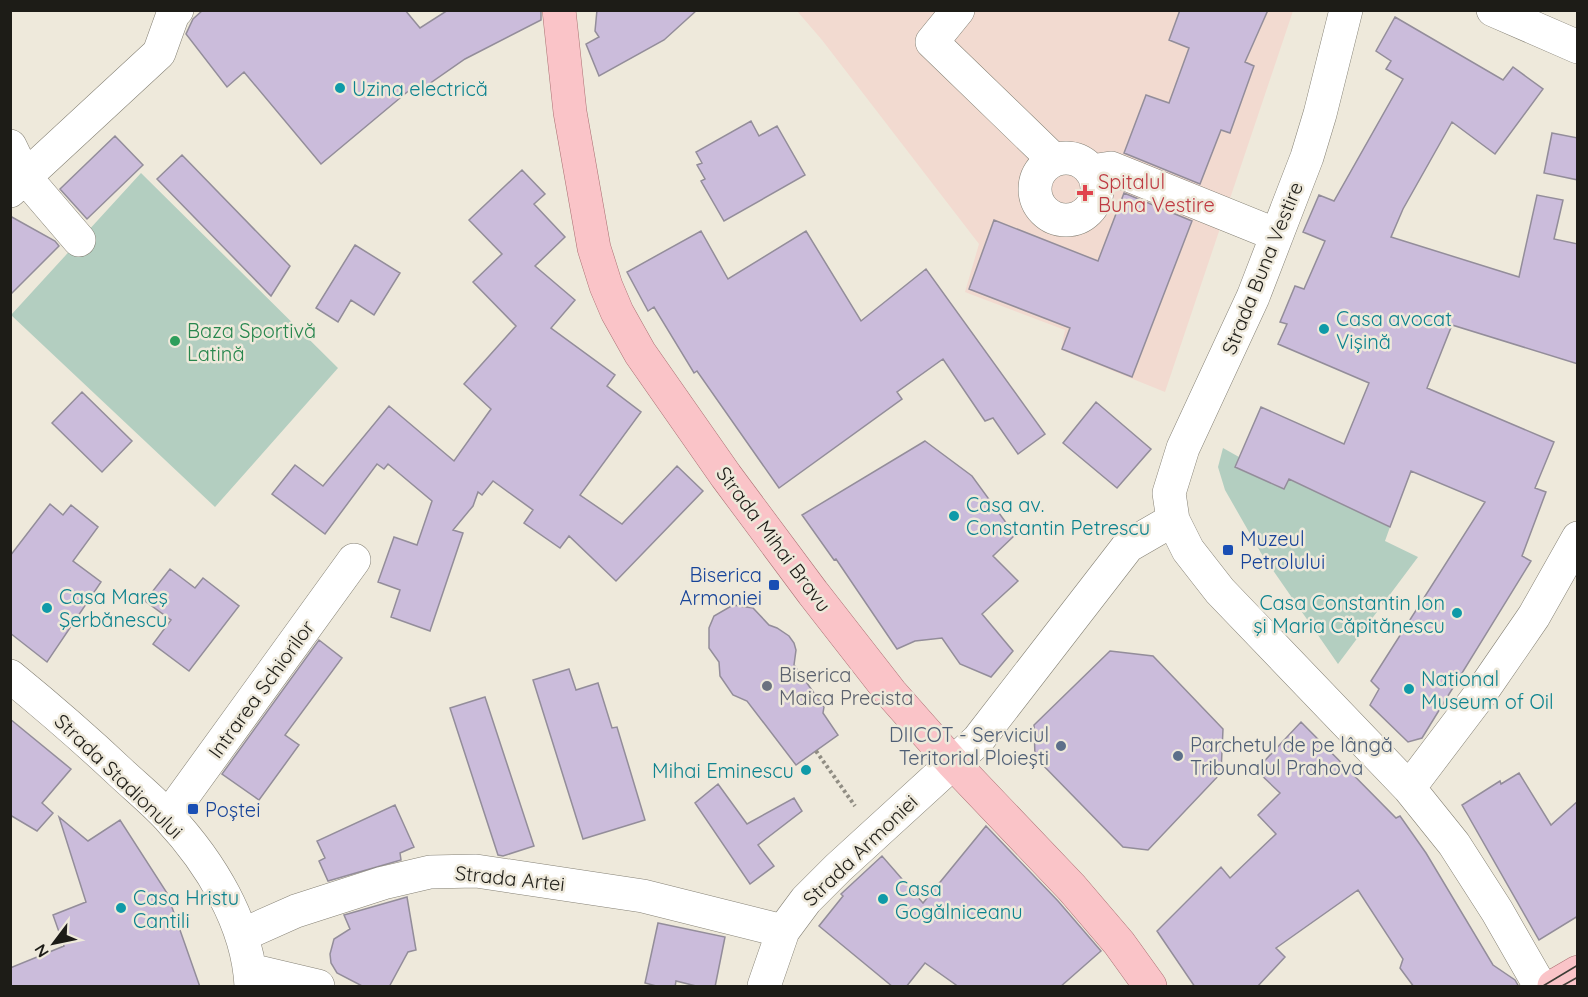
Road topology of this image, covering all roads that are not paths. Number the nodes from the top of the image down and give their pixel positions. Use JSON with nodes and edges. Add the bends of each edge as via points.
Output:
{"nodes":[{"id":1,"x":177,"y":10,"type":"edge"},
{"id":2,"x":559,"y":10,"type":"edge"},
{"id":3,"x":958,"y":10,"type":"edge"},
{"id":4,"x":1346,"y":10,"type":"edge"},
{"id":5,"x":1493,"y":10,"type":"edge"},
{"id":6,"x":1578,"y":47,"type":"edge"},
{"id":7,"x":10,"y":146,"type":"edge"},
{"id":8,"x":1054,"y":160,"type":"junction"},
{"id":9,"x":1091,"y":171,"type":"junction"},
{"id":10,"x":18,"y":184,"type":"edge"},
{"id":11,"x":1277,"y":236,"type":"junction"},
{"id":12,"x":80,"y":240,"type":"dead end"},
{"id":13,"x":1173,"y":520,"type":"junction"},
{"id":14,"x":1578,"y":538,"type":"edge"},
{"id":15,"x":354,"y":560,"type":"dead end"},
{"id":16,"x":10,"y":676,"type":"edge"},
{"id":17,"x":952,"y":762,"type":"junction"},
{"id":18,"x":1409,"y":788,"type":"junction"},
{"id":19,"x":168,"y":817,"type":"junction"},
{"id":20,"x":783,"y":931,"type":"junction"},
{"id":21,"x":242,"y":935,"type":"junction"},
{"id":22,"x":1578,"y":972,"type":"edge"},
{"id":23,"x":251,"y":978,"type":"edge"},
{"id":24,"x":318,"y":987,"type":"edge"},
{"id":25,"x":764,"y":987,"type":"edge"},
{"id":26,"x":1150,"y":987,"type":"edge"},
{"id":27,"x":1540,"y":987,"type":"edge"},
{"id":28,"x":1554,"y":987,"type":"edge"}],
"edges":[{"from":1,"to":10,"type":"street","via":[[159,53]]},
{"from":2,"to":17,"type":"main road","name":"Strada Mihai Bravu","via":[[570,112],[594,248],[617,312],[646,362],[796,571],[891,693]]},
{"from":3,"to":8,"type":"street","via":[[932,42]]},
{"from":4,"to":11,"type":"street","name":"Strada Buna Vestire","via":[[1314,135]]},
{"from":5,"to":6,"type":"street"},
{"from":7,"to":10,"type":"street"},
{"from":8,"to":9,"type":"street","via":[[1075,159]]},
{"from":8,"to":9,"type":"street","via":[[1045,166],[1035,184],[1039,204],[1054,218],[1073,219],[1090,208],[1097,190]]},
{"from":9,"to":11,"type":"street","via":[[1112,168]]},
{"from":10,"to":12,"type":"street"},
{"from":11,"to":13,"type":"street","name":"Strada Buna Vestire","via":[[1183,448],[1169,493]]},
{"from":13,"to":17,"type":"street","name":"Strada Armoniei","via":[[1128,546],[978,740]]},
{"from":13,"to":18,"type":"street","via":[[1188,550],[1220,591]]},
{"from":14,"to":18,"type":"street","via":[[1534,616]]},
{"from":15,"to":19,"type":"street","name":"Intrarea Schiorilor"},
{"from":16,"to":19,"type":"street","name":"Strada Stadionului"},
{"from":17,"to":20,"type":"street","name":"Strada Armoniei","via":[[806,900]]},
{"from":17,"to":26,"type":"main road","name":"Strada Mihai Bravu","via":[[1072,888]]},
{"from":18,"to":27,"type":"street","via":[[1454,844]]},
{"from":19,"to":21,"type":"street","name":"Strada Stadionului","via":[[220,889]]},
{"from":20,"to":21,"type":"street","name":"Strada Artei","via":[[643,896],[476,871],[430,872],[383,884],[296,911]]},
{"from":20,"to":25,"type":"street","name":"Strada Armoniei"},
{"from":21,"to":23,"type":"street","name":"Strada Stadionului"},
{"from":22,"to":28,"type":"main road"},
{"from":23,"to":24,"type":"street"}]}
